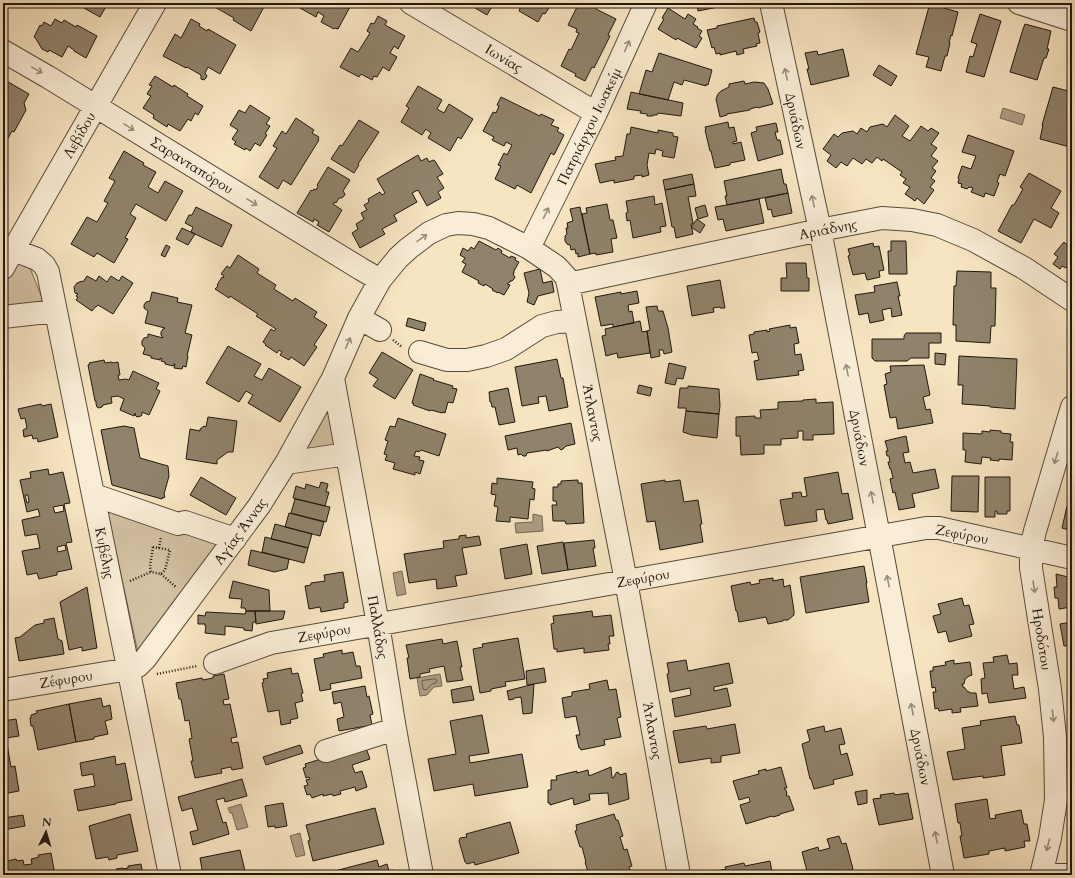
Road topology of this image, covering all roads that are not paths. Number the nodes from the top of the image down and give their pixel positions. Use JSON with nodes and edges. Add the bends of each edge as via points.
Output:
{"nodes":[{"id":1,"x":155,"y":3,"type":"edge"},
{"id":2,"x":646,"y":3,"type":"edge"},
{"id":3,"x":771,"y":3,"type":"edge"},
{"id":4,"x":1019,"y":3,"type":"edge"},
{"id":5,"x":423,"y":6,"type":"edge"},
{"id":6,"x":1072,"y":20,"type":"edge"},
{"id":7,"x":3,"y":51,"type":"edge"},
{"id":8,"x":96,"y":106,"type":"junction"},
{"id":9,"x":596,"y":113,"type":"junction"},
{"id":10,"x":820,"y":230,"type":"junction"},
{"id":11,"x":529,"y":248,"type":"junction"},
{"id":12,"x":7,"y":255,"type":"edge"},
{"id":13,"x":380,"y":280,"type":"junction"},
{"id":14,"x":568,"y":284,"type":"junction"},
{"id":15,"x":1072,"y":300,"type":"edge"},
{"id":16,"x":56,"y":311,"type":"junction"},
{"id":17,"x":3,"y":317,"type":"edge"},
{"id":18,"x":359,"y":318,"type":"junction"},
{"id":19,"x":575,"y":321,"type":"junction"},
{"id":20,"x":380,"y":330,"type":"road end"},
{"id":21,"x":420,"y":352,"type":"road end"},
{"id":22,"x":333,"y":378,"type":"junction"},
{"id":23,"x":1072,"y":407,"type":"edge"},
{"id":24,"x":347,"y":454,"type":"junction"},
{"id":25,"x":286,"y":462,"type":"junction"},
{"id":26,"x":94,"y":495,"type":"junction"},
{"id":27,"x":880,"y":536,"type":"junction"},
{"id":28,"x":235,"y":539,"type":"junction"},
{"id":29,"x":1031,"y":548,"type":"junction"},
{"id":30,"x":1072,"y":558,"type":"edge"},
{"id":31,"x":626,"y":581,"type":"junction"},
{"id":32,"x":378,"y":624,"type":"junction"},
{"id":33,"x":215,"y":663,"type":"road end"},
{"id":34,"x":134,"y":668,"type":"junction"},
{"id":35,"x":3,"y":690,"type":"edge"},
{"id":36,"x":395,"y":729,"type":"junction"},
{"id":37,"x":326,"y":751,"type":"dead end"},
{"id":38,"x":1064,"y":800,"type":"edge"},
{"id":39,"x":170,"y":875,"type":"edge"},
{"id":40,"x":422,"y":875,"type":"edge"},
{"id":41,"x":679,"y":875,"type":"edge"},
{"id":42,"x":943,"y":875,"type":"edge"},
{"id":43,"x":1041,"y":875,"type":"edge"},
{"id":44,"x":1049,"y":875,"type":"edge"},
{"id":45,"x":1072,"y":875,"type":"edge"}],
"edges":[{"from":1,"to":8,"type":"street","name":"Λεβίδου"},
{"from":9,"to":2,"type":"street","name":"Πατριάρχου Ιωακείμ","one_way":true},
{"from":10,"to":3,"type":"street","name":"Δρυάδων","one_way":true},
{"from":4,"to":6,"type":"street"},
{"from":5,"to":9,"type":"street","name":"Ιωνίας"},
{"from":7,"to":8,"type":"street","name":"Σαρανταπόρου","one_way":true},
{"from":8,"to":12,"type":"street","name":"Λεβίδου"},
{"from":8,"to":13,"type":"street","name":"Σαρανταπόρου","one_way":true},
{"from":11,"to":9,"type":"street","name":"Πατριάρχου Ιωακείμ","one_way":true},
{"from":10,"to":14,"type":"street","name":"Αριάδνης"},
{"from":10,"to":15,"type":"street","name":"Αριάδνης","via":[[882,218],[937,225],[973,240],[1024,268]]},
{"from":27,"to":10,"type":"street","name":"Δρυάδων","one_way":true},
{"from":13,"to":11,"type":"street","name":"Άτλαντος","one_way":true,"via":[[409,248],[429,233],[446,225],[473,224],[488,228]]},
{"from":11,"to":14,"type":"street","name":"Άτλαντος","via":[[557,267],[566,277]]},
{"from":12,"to":16,"type":"street","name":"Κυβέλης","via":[[37,259],[44,265],[48,272]]},
{"from":13,"to":18,"type":"street","name":"Άτλαντος"},
{"from":14,"to":19,"type":"street","name":"Άτλαντος"},
{"from":16,"to":17,"type":"street"},
{"from":16,"to":26,"type":"street","name":"Κυβέλης"},
{"from":18,"to":20,"type":"street"},
{"from":22,"to":18,"type":"street","name":"Άτλαντος","one_way":true},
{"from":19,"to":21,"type":"street","via":[[542,326],[506,349],[467,360],[447,360]]},
{"from":19,"to":31,"type":"street","name":"Άτλαντος"},
{"from":22,"to":24,"type":"street","name":"Παλλάδος"},
{"from":22,"to":25,"type":"street","name":"Αγίας Άννας"},
{"from":23,"to":29,"type":"street","name":"Ηροδότου","one_way":true},
{"from":24,"to":25,"type":"street"},
{"from":24,"to":32,"type":"street","name":"Παλλάδος"},
{"from":25,"to":28,"type":"street","name":"Αγίας Άννας"},
{"from":26,"to":28,"type":"street","via":[[178,524],[184,522]]},
{"from":26,"to":34,"type":"street","name":"Κυβέλης","via":[[113,589]]},
{"from":27,"to":29,"type":"street","name":"Ζεφύρου","via":[[938,528]]},
{"from":27,"to":31,"type":"street","name":"Ζεφύρου"},
{"from":42,"to":27,"type":"street","name":"Δρυάδων","one_way":true},
{"from":28,"to":34,"type":"street","name":"Αγίας Άννας","via":[[145,659]]},
{"from":29,"to":30,"type":"street","name":"Ζεφύρου"},
{"from":29,"to":38,"type":"street","name":"Ηροδότου","one_way":true,"via":[[1031,568]]},
{"from":31,"to":32,"type":"street","name":"Ζεφύρου"},
{"from":31,"to":41,"type":"street","name":"Άτλαντος"},
{"from":32,"to":33,"type":"street","name":"Ζεφύρου","via":[[271,643]]},
{"from":32,"to":36,"type":"street","name":"Παλλάδος"},
{"from":34,"to":35,"type":"street","name":"Ζέφυρου"},
{"from":34,"to":39,"type":"street","name":"Κυβέλης"},
{"from":36,"to":37,"type":"street"},
{"from":36,"to":40,"type":"street","name":"Παλλάδος"},
{"from":38,"to":43,"type":"street","name":"Ηροδότου","one_way":true,"via":[[1050,838]]},
{"from":44,"to":45,"type":"street"}]}
